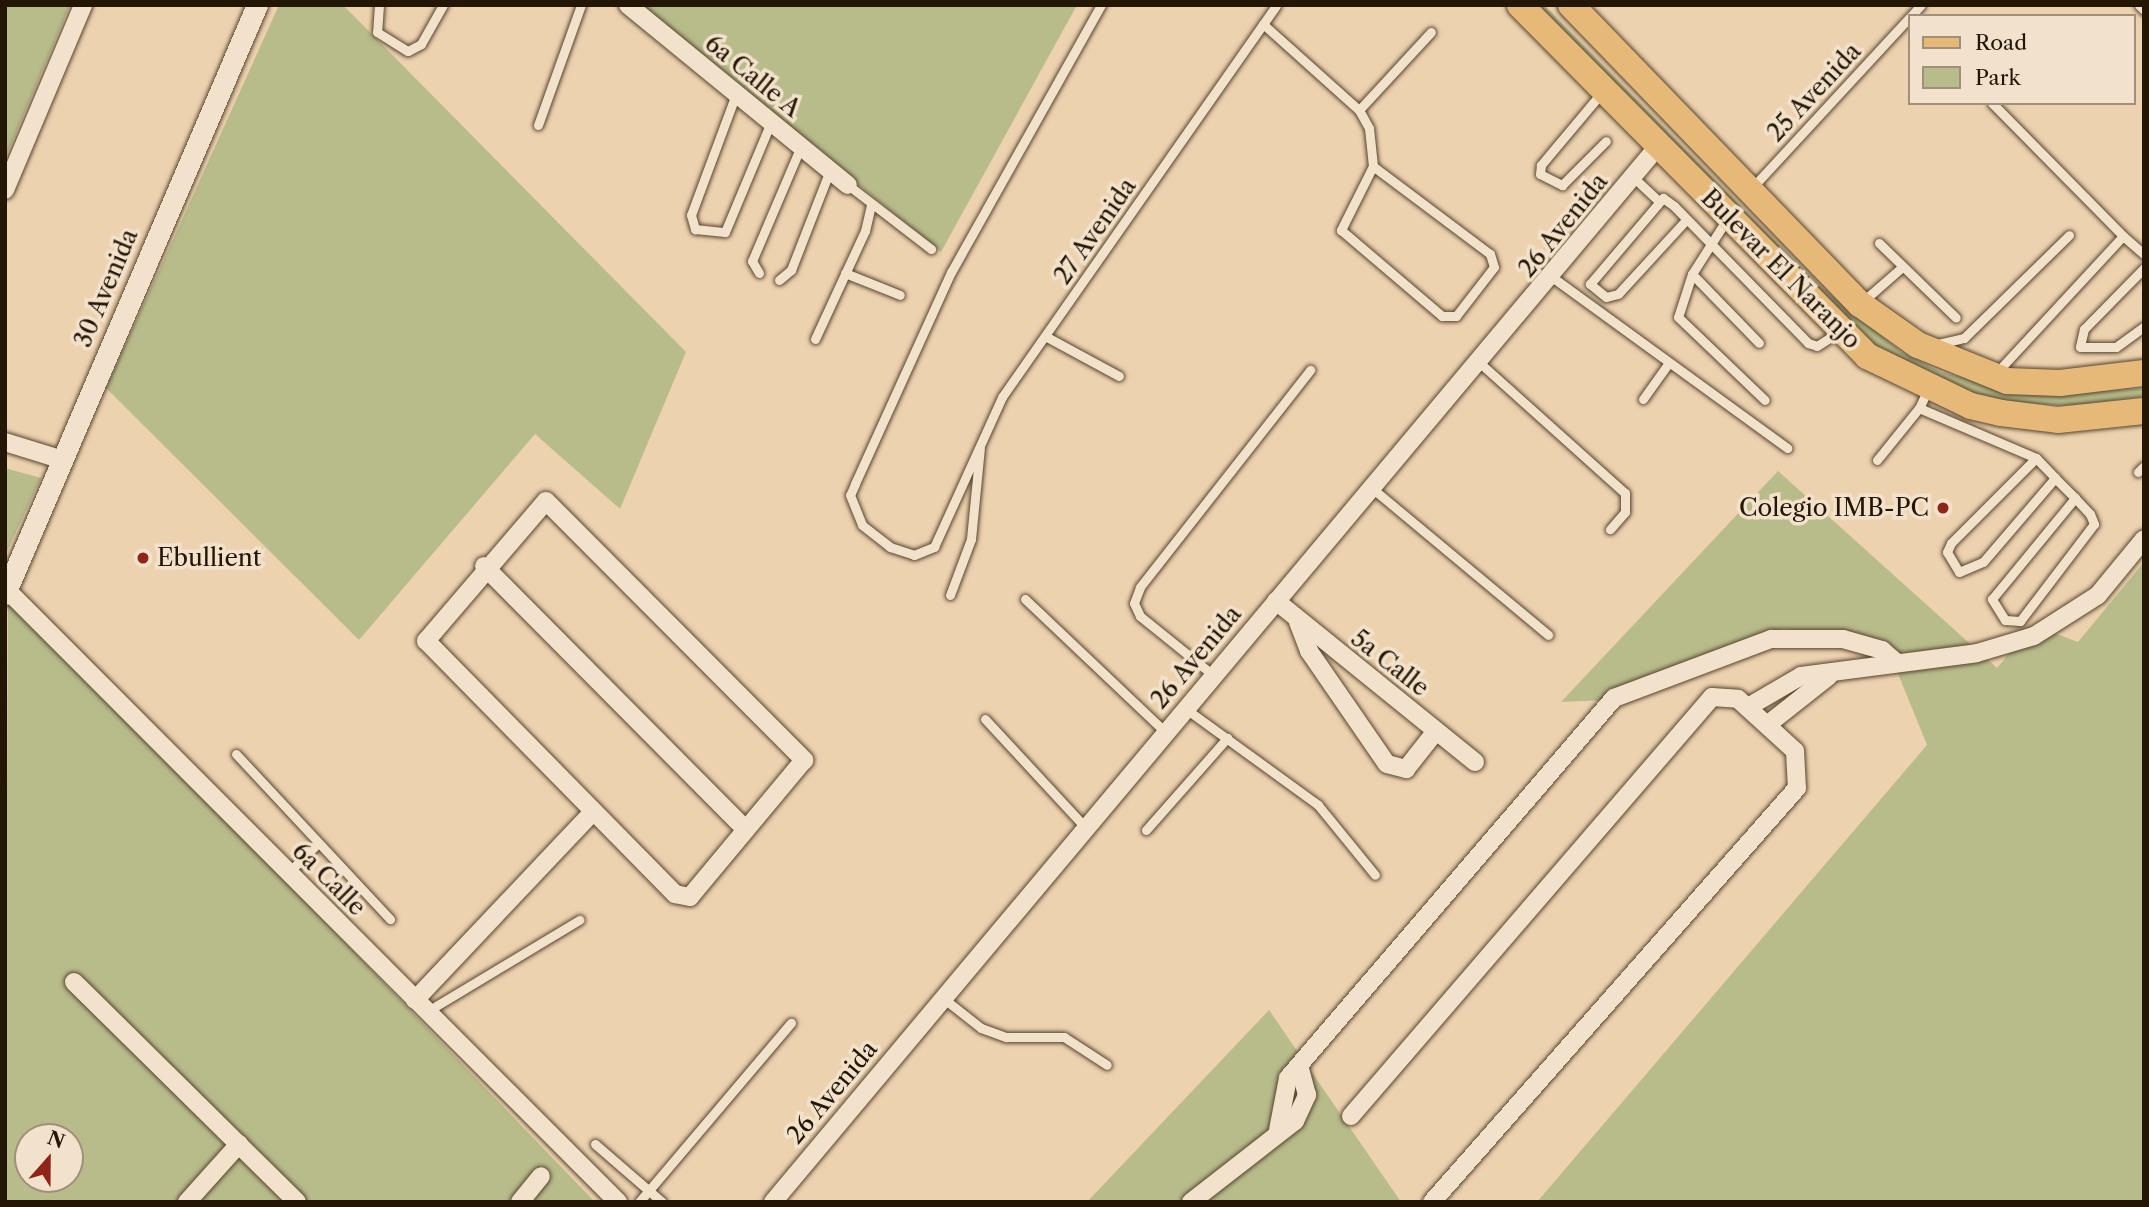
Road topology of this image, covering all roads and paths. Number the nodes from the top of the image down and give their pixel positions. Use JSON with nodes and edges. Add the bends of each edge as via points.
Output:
{"nodes":[{"id":1,"x":83,"y":5,"type":"edge"},
{"id":2,"x":257,"y":5,"type":"edge"},
{"id":3,"x":379,"y":5,"type":"edge"},
{"id":4,"x":443,"y":5,"type":"edge"},
{"id":5,"x":581,"y":5,"type":"edge"},
{"id":6,"x":628,"y":5,"type":"edge"},
{"id":7,"x":1101,"y":5,"type":"edge"},
{"id":8,"x":1276,"y":5,"type":"edge"},
{"id":9,"x":1520,"y":5,"type":"edge"},
{"id":10,"x":1571,"y":5,"type":"edge"},
{"id":11,"x":2139,"y":5,"type":"edge"},
{"id":12,"x":2144,"y":10,"type":"edge"},
{"id":13,"x":1908,"y":20,"type":"edge"},
{"id":14,"x":1263,"y":24,"type":"junction"},
{"id":15,"x":1431,"y":32,"type":"dead end"},
{"id":16,"x":1604,"y":90,"type":"junction"},
{"id":17,"x":737,"y":94,"type":"junction"},
{"id":18,"x":1995,"y":105,"type":"edge"},
{"id":19,"x":1359,"y":110,"type":"junction"},
{"id":20,"x":771,"y":122,"type":"junction"},
{"id":21,"x":538,"y":125,"type":"dead end"},
{"id":22,"x":1606,"y":141,"type":"dead end"},
{"id":23,"x":1659,"y":145,"type":"junction"},
{"id":24,"x":801,"y":146,"type":"junction"},
{"id":25,"x":1373,"y":166,"type":"junction"},
{"id":26,"x":830,"y":170,"type":"junction"},
{"id":27,"x":1633,"y":177,"type":"junction"},
{"id":28,"x":7,"y":179,"type":"edge"},
{"id":29,"x":848,"y":185,"type":"joint"},
{"id":30,"x":1747,"y":193,"type":"junction"},
{"id":31,"x":1658,"y":200,"type":"junction"},
{"id":32,"x":871,"y":204,"type":"junction"},
{"id":33,"x":1728,"y":217,"type":"junction"},
{"id":34,"x":1686,"y":220,"type":"junction"},
{"id":35,"x":2069,"y":235,"type":"dead end"},
{"id":36,"x":2123,"y":236,"type":"junction"},
{"id":37,"x":1879,"y":243,"type":"dead end"},
{"id":38,"x":1710,"y":246,"type":"junction"},
{"id":39,"x":931,"y":249,"type":"dead end"},
{"id":40,"x":2144,"y":254,"type":"edge"},
{"id":41,"x":1901,"y":268,"type":"junction"},
{"id":42,"x":2144,"y":268,"type":"edge"},
{"id":43,"x":759,"y":273,"type":"dead end"},
{"id":44,"x":845,"y":273,"type":"junction"},
{"id":45,"x":1692,"y":274,"type":"junction"},
{"id":46,"x":1552,"y":277,"type":"junction"},
{"id":47,"x":779,"y":280,"type":"dead end"},
{"id":48,"x":900,"y":295,"type":"dead end"},
{"id":49,"x":1860,"y":304,"type":"junction"},
{"id":50,"x":1956,"y":318,"type":"dead end"},
{"id":51,"x":2144,"y":327,"type":"edge"},
{"id":52,"x":1840,"y":331,"type":"junction"},
{"id":53,"x":1045,"y":337,"type":"junction"},
{"id":54,"x":814,"y":338,"type":"dead end"},
{"id":55,"x":1759,"y":343,"type":"dead end"},
{"id":56,"x":1919,"y":345,"type":"junction"},
{"id":57,"x":1481,"y":364,"type":"junction"},
{"id":58,"x":1668,"y":364,"type":"junction"},
{"id":59,"x":1310,"y":370,"type":"dead end"},
{"id":60,"x":2144,"y":373,"type":"edge"},
{"id":61,"x":1119,"y":376,"type":"dead end"},
{"id":62,"x":1993,"y":377,"type":"junction"},
{"id":63,"x":1924,"y":398,"type":"junction"},
{"id":64,"x":1643,"y":399,"type":"dead end"},
{"id":65,"x":1765,"y":400,"type":"dead end"},
{"id":66,"x":2144,"y":411,"type":"edge"},
{"id":67,"x":5,"y":442,"type":"edge"},
{"id":68,"x":980,"y":446,"type":"junction"},
{"id":69,"x":1787,"y":449,"type":"dead end"},
{"id":70,"x":60,"y":458,"type":"junction"},
{"id":71,"x":2036,"y":458,"type":"junction"},
{"id":72,"x":1877,"y":460,"type":"dead end"},
{"id":73,"x":2055,"y":478,"type":"junction"},
{"id":74,"x":1373,"y":489,"type":"junction"},
{"id":75,"x":2075,"y":498,"type":"junction"},
{"id":76,"x":1610,"y":529,"type":"dead end"},
{"id":77,"x":2144,"y":538,"type":"edge"},
{"id":78,"x":484,"y":566,"type":"junction"},
{"id":79,"x":6,"y":592,"type":"edge"},
{"id":80,"x":950,"y":596,"type":"dead end"},
{"id":81,"x":1025,"y":599,"type":"dead end"},
{"id":82,"x":1276,"y":601,"type":"junction"},
{"id":83,"x":1298,"y":622,"type":"junction"},
{"id":84,"x":1548,"y":635,"type":"dead end"},
{"id":85,"x":1897,"y":663,"type":"junction"},
{"id":86,"x":1213,"y":675,"type":"junction"},
{"id":87,"x":1829,"y":676,"type":"junction"},
{"id":88,"x":1185,"y":708,"type":"junction"},
{"id":89,"x":1748,"y":708,"type":"junction"},
{"id":90,"x":985,"y":719,"type":"dead end"},
{"id":91,"x":1767,"y":725,"type":"junction"},
{"id":92,"x":1436,"y":731,"type":"junction"},
{"id":93,"x":1165,"y":732,"type":"junction"},
{"id":94,"x":1227,"y":738,"type":"junction"},
{"id":95,"x":236,"y":754,"type":"dead end"},
{"id":96,"x":1475,"y":762,"type":"dead end"},
{"id":97,"x":593,"y":812,"type":"junction"},
{"id":98,"x":1085,"y":827,"type":"junction"},
{"id":99,"x":745,"y":830,"type":"junction"},
{"id":100,"x":1146,"y":830,"type":"dead end"},
{"id":101,"x":318,"y":843,"type":"junction"},
{"id":102,"x":288,"y":873,"type":"junction"},
{"id":103,"x":1375,"y":875,"type":"dead end"},
{"id":104,"x":390,"y":919,"type":"dead end"},
{"id":105,"x":579,"y":920,"type":"dead end"},
{"id":106,"x":74,"y":982,"type":"dead end"},
{"id":107,"x":943,"y":998,"type":"junction"},
{"id":108,"x":421,"y":1006,"type":"junction"},
{"id":109,"x":791,"y":1023,"type":"dead end"},
{"id":110,"x":1107,"y":1065,"type":"dead end"},
{"id":111,"x":1299,"y":1066,"type":"junction"},
{"id":112,"x":1351,"y":1116,"type":"dead end"},
{"id":113,"x":1278,"y":1130,"type":"junction"},
{"id":114,"x":239,"y":1144,"type":"junction"},
{"id":115,"x":595,"y":1144,"type":"dead end"},
{"id":116,"x":541,"y":1177,"type":"dead end"},
{"id":117,"x":649,"y":1190,"type":"junction"},
{"id":118,"x":187,"y":1202,"type":"edge"},
{"id":119,"x":297,"y":1202,"type":"edge"},
{"id":120,"x":520,"y":1202,"type":"edge"},
{"id":121,"x":618,"y":1202,"type":"edge"},
{"id":122,"x":639,"y":1202,"type":"edge"},
{"id":123,"x":662,"y":1202,"type":"edge"},
{"id":124,"x":773,"y":1202,"type":"edge"},
{"id":125,"x":1191,"y":1202,"type":"edge"},
{"id":126,"x":1432,"y":1202,"type":"edge"}],
"edges":[{"from":1,"to":28,"type":"street"},
{"from":2,"to":70,"type":"street","name":"30 Avenida"},
{"from":3,"to":4,"type":"lane","via":[[377,33],[408,51],[421,44]]},
{"from":5,"to":21,"type":"lane"},
{"from":6,"to":17,"type":"street","name":"6a Calle A"},
{"from":7,"to":68,"type":"lane","name":"27 Avenida","via":[[951,272],[850,495],[862,525],[890,547],[914,555],[934,547]]},
{"from":8,"to":14,"type":"lane","name":"27 Avenida"},
{"from":9,"to":16,"type":"main road","name":"Bulevar El Naranjo"},
{"from":10,"to":30,"type":"main road","name":"Bulevar El Naranjo"},
{"from":11,"to":12,"type":"lane"},
{"from":13,"to":30,"type":"lane","name":"25 Avenida"},
{"from":14,"to":19,"type":"lane"},
{"from":14,"to":53,"type":"lane","name":"27 Avenida"},
{"from":15,"to":19,"type":"lane"},
{"from":16,"to":22,"type":"lane","via":[[1541,165],[1540,174],[1562,185]]},
{"from":16,"to":23,"type":"main road","name":"Bulevar El Naranjo"},
{"from":17,"to":20,"type":"street","name":"6a Calle A"},
{"from":17,"to":20,"type":"lane","via":[[691,215],[695,229],[725,232]]},
{"from":18,"to":36,"type":"lane"},
{"from":19,"to":25,"type":"lane","via":[[1375,148]]},
{"from":20,"to":24,"type":"street","name":"6a Calle A"},
{"from":23,"to":27,"type":"street","name":"26 Avenida"},
{"from":23,"to":33,"type":"main road","name":"Bulevar El Naranjo"},
{"from":24,"to":26,"type":"street","name":"6a Calle A"},
{"from":24,"to":43,"type":"lane","via":[[752,261]]},
{"from":25,"to":25,"type":"lane","via":[[1341,230],[1442,316],[1457,316],[1494,267],[1490,254]]},
{"from":26,"to":29,"type":"street","name":"6a Calle A"},
{"from":26,"to":47,"type":"lane","via":[[791,270]]},
{"from":27,"to":31,"type":"lane"},
{"from":27,"to":46,"type":"street","name":"26 Avenida"},
{"from":29,"to":32,"type":"lane"},
{"from":30,"to":49,"type":"main road","name":"Bulevar El Naranjo"},
{"from":31,"to":34,"type":"lane","via":[[1669,201]]},
{"from":31,"to":34,"type":"lane","via":[[1590,278],[1606,297],[1618,295]]},
{"from":32,"to":39,"type":"lane"},
{"from":32,"to":44,"type":"lane"},
{"from":33,"to":38,"type":"lane"},
{"from":33,"to":52,"type":"main road","name":"Bulevar El Naranjo"},
{"from":34,"to":38,"type":"lane"},
{"from":35,"to":56,"type":"lane","via":[[1964,338]]},
{"from":36,"to":40,"type":"lane"},
{"from":36,"to":62,"type":"lane"},
{"from":37,"to":41,"type":"lane"},
{"from":38,"to":45,"type":"lane"},
{"from":38,"to":52,"type":"lane","via":[[1808,343],[1817,346]]},
{"from":41,"to":49,"type":"lane"},
{"from":41,"to":50,"type":"lane"},
{"from":42,"to":51,"type":"lane","via":[[2084,329],[2080,347],[2116,347]]},
{"from":44,"to":48,"type":"lane"},
{"from":44,"to":54,"type":"lane"},
{"from":45,"to":55,"type":"lane"},
{"from":45,"to":65,"type":"lane","via":[[1678,317]]},
{"from":46,"to":57,"type":"street","name":"26 Avenida"},
{"from":46,"to":58,"type":"lane"},
{"from":49,"to":56,"type":"main road","name":"Bulevar El Naranjo"},
{"from":52,"to":63,"type":"main road","name":"Bulevar El Naranjo"},
{"from":53,"to":61,"type":"lane"},
{"from":53,"to":68,"type":"lane","name":"27 Avenida","via":[[1002,397]]},
{"from":56,"to":62,"type":"main road","name":"Bulevar El Naranjo"},
{"from":57,"to":74,"type":"street","name":"26 Avenida"},
{"from":57,"to":76,"type":"lane","via":[[1625,493],[1625,512]]},
{"from":58,"to":64,"type":"lane"},
{"from":58,"to":69,"type":"lane"},
{"from":59,"to":86,"type":"lane","via":[[1140,587],[1134,603],[1140,616]]},
{"from":60,"to":62,"type":"main road","name":"Bulevar El Naranjo","via":[[2060,383]]},
{"from":63,"to":66,"type":"main road","name":"Bulevar El Naranjo","via":[[2030,418]]},
{"from":63,"to":71,"type":"lane"},
{"from":63,"to":72,"type":"lane"},
{"from":67,"to":70,"type":"street"},
{"from":68,"to":80,"type":"lane","via":[[971,539]]},
{"from":70,"to":79,"type":"street","name":"30 Avenida"},
{"from":71,"to":73,"type":"lane"},
{"from":71,"to":73,"type":"lane","via":[[1951,543],[1947,552],[1959,572],[1983,562]]},
{"from":73,"to":75,"type":"lane"},
{"from":74,"to":82,"type":"street","name":"26 Avenida"},
{"from":74,"to":84,"type":"lane"},
{"from":75,"to":75,"type":"lane","via":[[2090,514],[2090,536],[2020,621],[2005,620],[1994,611],[1992,599]]},
{"from":77,"to":85,"type":"street","via":[[2110,584],[2052,627],[1995,649]]},
{"from":78,"to":97,"type":"street","via":[[426,641]]},
{"from":78,"to":99,"type":"street"},
{"from":78,"to":99,"type":"street","via":[[537,504],[555,505],[790,742],[804,760],[802,766]]},
{"from":79,"to":102,"type":"street","name":"6a Calle"},
{"from":81,"to":93,"type":"lane"},
{"from":82,"to":83,"type":"street","name":"5a Calle"},
{"from":82,"to":86,"type":"street","name":"26 Avenida"},
{"from":83,"to":92,"type":"street","name":"5a Calle"},
{"from":83,"to":92,"type":"street","via":[[1309,651],[1387,764],[1406,769]]},
{"from":85,"to":87,"type":"street"},
{"from":85,"to":111,"type":"street","via":[[1882,650],[1843,639],[1771,639],[1614,698]]},
{"from":86,"to":88,"type":"street","name":"26 Avenida"},
{"from":87,"to":89,"type":"street","via":[[1801,676]]},
{"from":87,"to":91,"type":"street"},
{"from":88,"to":93,"type":"street","name":"26 Avenida"},
{"from":88,"to":94,"type":"lane"},
{"from":89,"to":91,"type":"street"},
{"from":89,"to":112,"type":"street","via":[[1726,695],[1712,697]]},
{"from":90,"to":98,"type":"lane"},
{"from":91,"to":126,"type":"street","via":[[1795,751],[1797,788]]},
{"from":92,"to":96,"type":"street","name":"5a Calle"},
{"from":93,"to":98,"type":"street","name":"26 Avenida"},
{"from":94,"to":100,"type":"lane"},
{"from":94,"to":103,"type":"lane","via":[[1318,805]]},
{"from":95,"to":101,"type":"lane"},
{"from":97,"to":99,"type":"street","via":[[682,898]]},
{"from":97,"to":108,"type":"street"},
{"from":98,"to":107,"type":"street","name":"26 Avenida"},
{"from":101,"to":102,"type":"lane"},
{"from":101,"to":104,"type":"lane"},
{"from":102,"to":108,"type":"street","name":"6a Calle"},
{"from":105,"to":108,"type":"lane"},
{"from":106,"to":114,"type":"street"},
{"from":107,"to":110,"type":"lane","via":[[981,1028],[1006,1037],[1064,1037]]},
{"from":107,"to":124,"type":"street","name":"26 Avenida"},
{"from":108,"to":121,"type":"street","name":"6a Calle"},
{"from":109,"to":117,"type":"lane"},
{"from":111,"to":113,"type":"street","via":[[1281,1094]]},
{"from":111,"to":113,"type":"street","via":[[1307,1095],[1303,1110]]},
{"from":113,"to":125,"type":"street"},
{"from":114,"to":118,"type":"street"},
{"from":114,"to":119,"type":"street"},
{"from":115,"to":117,"type":"lane"},
{"from":116,"to":120,"type":"street"},
{"from":117,"to":122,"type":"lane"},
{"from":117,"to":123,"type":"lane"}]}
